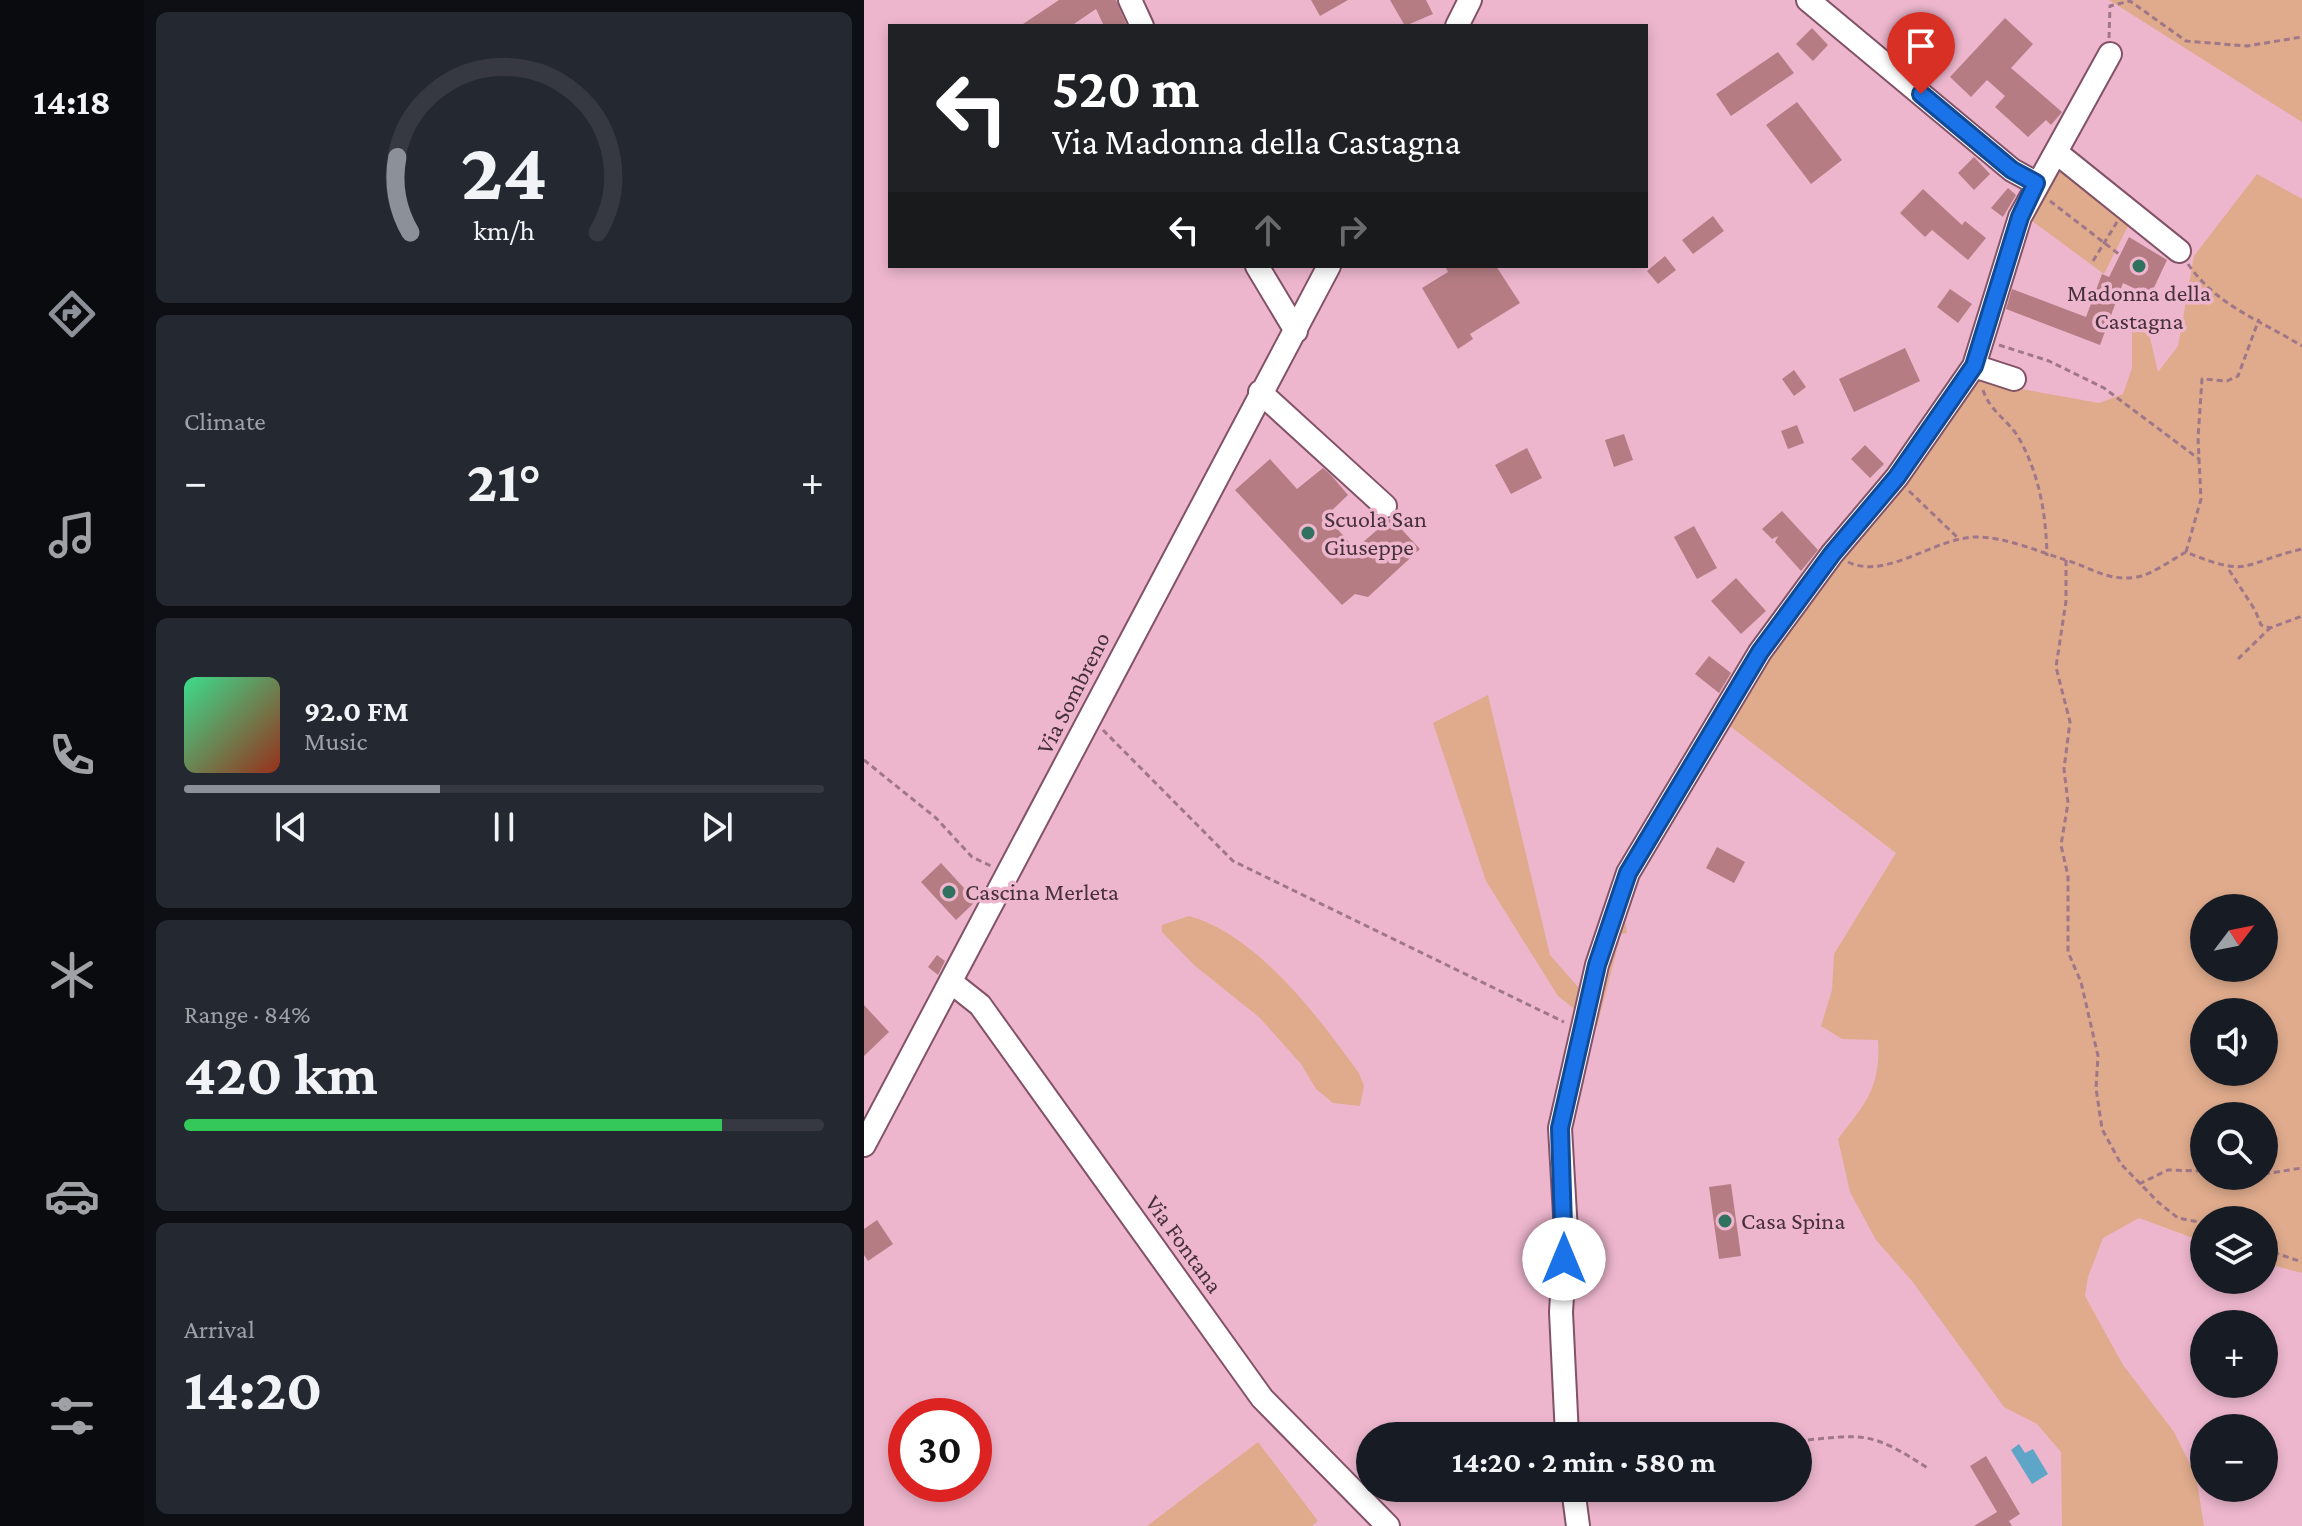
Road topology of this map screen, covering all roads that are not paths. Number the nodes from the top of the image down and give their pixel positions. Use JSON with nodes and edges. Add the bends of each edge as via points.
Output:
{"nodes":[{"id":1,"x":1130,"y":0,"type":"edge"},
{"id":2,"x":1470,"y":0,"type":"edge"},
{"id":3,"x":1808,"y":0,"type":"edge"},
{"id":4,"x":1141,"y":24,"type":"edge"},
{"id":5,"x":1458,"y":24,"type":"edge"},
{"id":6,"x":2110,"y":54,"type":"road end"},
{"id":7,"x":2063,"y":143,"type":"junction"},
{"id":8,"x":2036,"y":186,"type":"junction"},
{"id":9,"x":2179,"y":251,"type":"road end"},
{"id":10,"x":1258,"y":268,"type":"edge"},
{"id":11,"x":1328,"y":268,"type":"edge"},
{"id":12,"x":1296,"y":331,"type":"junction"},
{"id":13,"x":1971,"y":370,"type":"junction"},
{"id":14,"x":2014,"y":379,"type":"dead end"},
{"id":15,"x":1260,"y":392,"type":"junction"},
{"id":16,"x":1385,"y":506,"type":"dead end"},
{"id":17,"x":951,"y":982,"type":"junction"},
{"id":18,"x":864,"y":1145,"type":"edge"},
{"id":19,"x":1566,"y":1422,"type":"edge"},
{"id":20,"x":1575,"y":1502,"type":"edge"},
{"id":21,"x":1388,"y":1526,"type":"edge"},
{"id":22,"x":1578,"y":1526,"type":"edge"}],
"edges":[{"from":1,"to":4,"type":"street"},
{"from":2,"to":5,"type":"street"},
{"from":3,"to":8,"type":"street"},
{"from":6,"to":7,"type":"street"},
{"from":7,"to":8,"type":"street"},
{"from":7,"to":9,"type":"street","via":[[2145,225]]},
{"from":8,"to":13,"type":"street","via":[[2020,217]]},
{"from":10,"to":12,"type":"street"},
{"from":11,"to":12,"type":"street","name":"Via Sombreno"},
{"from":12,"to":15,"type":"street","name":"Via Sombreno"},
{"from":13,"to":14,"type":"street"},
{"from":13,"to":19,"type":"street","via":[[1897,477],[1760,652],[1628,873],[1597,965],[1560,1128]]},
{"from":15,"to":16,"type":"street"},
{"from":15,"to":17,"type":"street","name":"Via Sombreno"},
{"from":17,"to":18,"type":"street","name":"Via Sombreno"},
{"from":17,"to":21,"type":"street","name":"Via Fontana","via":[[980,1005],[1262,1398]]},
{"from":20,"to":22,"type":"street"}]}
